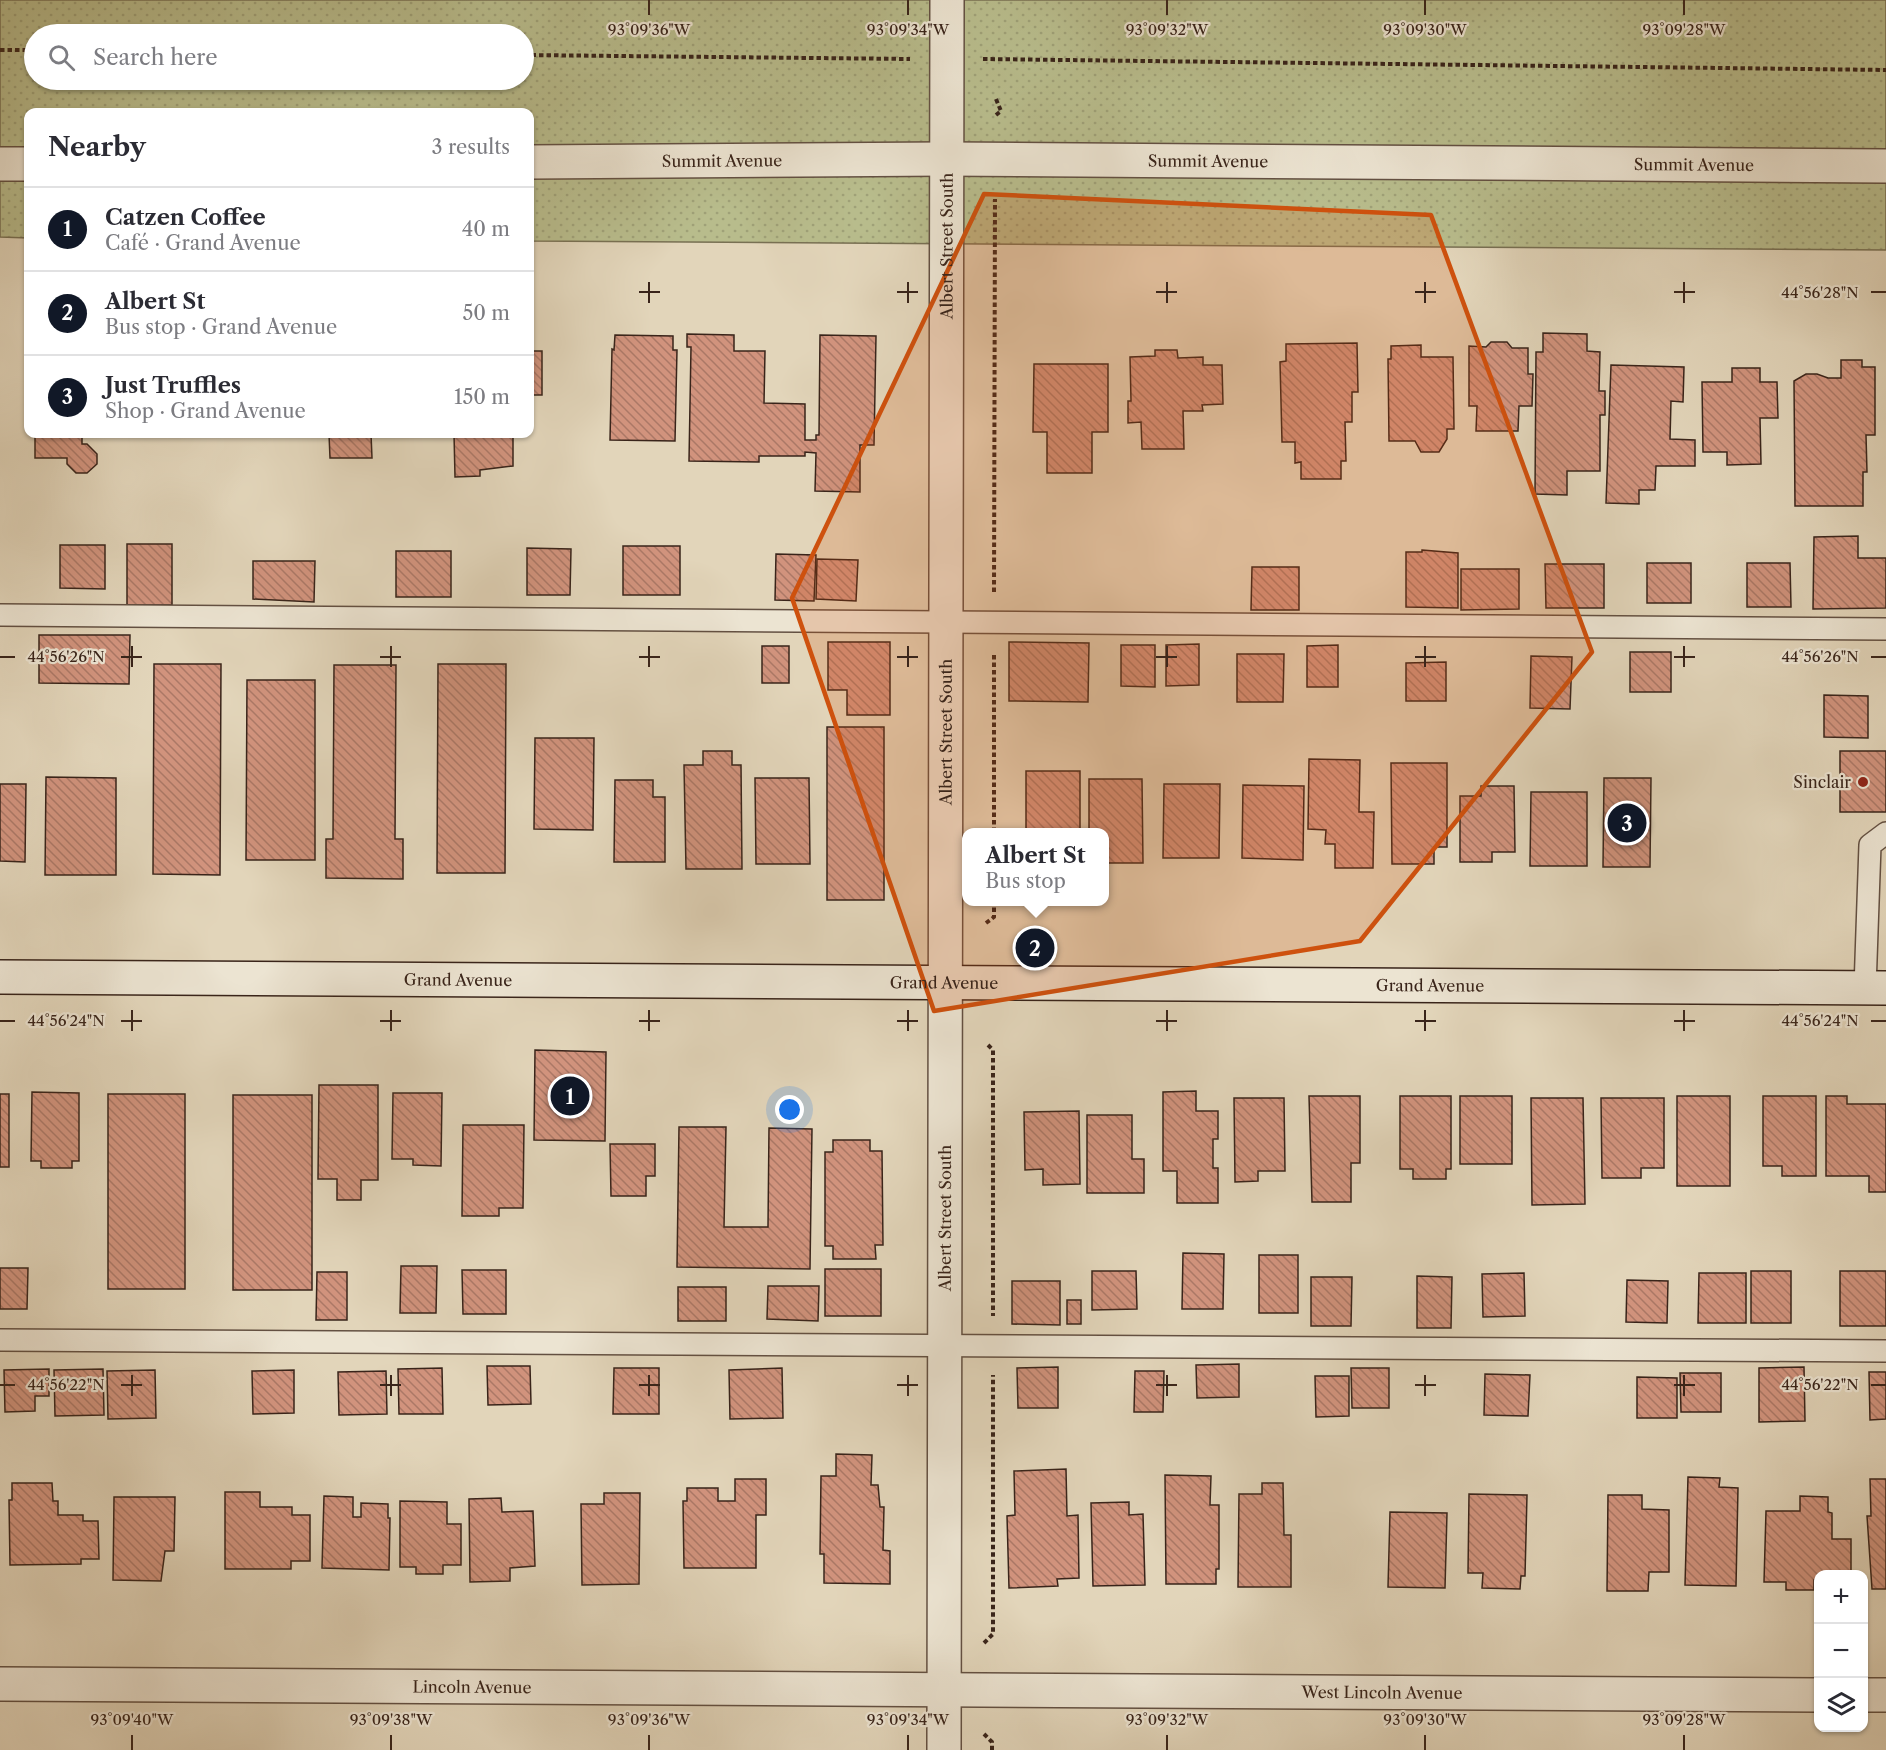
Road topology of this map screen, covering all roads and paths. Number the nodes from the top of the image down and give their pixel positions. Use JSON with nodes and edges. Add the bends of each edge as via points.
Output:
{"nodes":[{"id":1,"x":947,"y":0,"type":"edge"},
{"id":2,"x":0,"y":50,"type":"edge"},
{"id":3,"x":24,"y":50,"type":"edge"},
{"id":4,"x":534,"y":55,"type":"edge"},
{"id":5,"x":946,"y":59,"type":"junction"},
{"id":6,"x":1886,"y":70,"type":"edge"},
{"id":7,"x":996,"y":99,"type":"dead end"},
{"id":8,"x":996,"y":115,"type":"dead end"},
{"id":9,"x":946,"y":159,"type":"junction"},
{"id":10,"x":534,"y":162,"type":"edge"},
{"id":11,"x":0,"y":164,"type":"edge"},
{"id":12,"x":24,"y":164,"type":"edge"},
{"id":13,"x":1886,"y":166,"type":"edge"},
{"id":14,"x":995,"y":199,"type":"dead end"},
{"id":15,"x":0,"y":615,"type":"edge"},
{"id":16,"x":945,"y":624,"type":"junction"},
{"id":17,"x":994,"y":624,"type":"junction"},
{"id":18,"x":1886,"y":629,"type":"edge"},
{"id":19,"x":994,"y":828,"type":"edge"},
{"id":20,"x":1886,"y":833,"type":"edge"},
{"id":21,"x":994,"y":906,"type":"edge"},
{"id":22,"x":986,"y":923,"type":"dead end"},
{"id":23,"x":0,"y":977,"type":"edge"},
{"id":24,"x":945,"y":984,"type":"junction"},
{"id":25,"x":1875,"y":988,"type":"edge"},
{"id":26,"x":0,"y":1340,"type":"edge"},
{"id":27,"x":945,"y":1345,"type":"junction"},
{"id":28,"x":1886,"y":1351,"type":"edge"},
{"id":29,"x":0,"y":1684,"type":"edge"},
{"id":30,"x":944,"y":1690,"type":"junction"},
{"id":31,"x":1814,"y":1695,"type":"edge"},
{"id":32,"x":1868,"y":1695,"type":"edge"},
{"id":33,"x":1886,"y":1695,"type":"edge"},
{"id":34,"x":984,"y":1734,"type":"dead end"},
{"id":35,"x":944,"y":1750,"type":"edge"},
{"id":36,"x":992,"y":1750,"type":"edge"}],
"edges":[{"from":1,"to":5,"type":"street","name":"Albert Street South"},
{"from":2,"to":3,"type":"path"},
{"from":4,"to":5,"type":"path"},
{"from":5,"to":6,"type":"path"},
{"from":5,"to":9,"type":"street","name":"Albert Street South"},
{"from":7,"to":8,"type":"path","via":[[1001,111]]},
{"from":9,"to":10,"type":"street","name":"Summit Avenue"},
{"from":9,"to":13,"type":"street","name":"Summit Avenue"},
{"from":9,"to":16,"type":"street","name":"Albert Street South"},
{"from":11,"to":12,"type":"street"},
{"from":14,"to":17,"type":"path"},
{"from":15,"to":16,"type":"lane"},
{"from":16,"to":17,"type":"lane"},
{"from":16,"to":24,"type":"street","name":"Albert Street South"},
{"from":17,"to":18,"type":"lane"},
{"from":17,"to":19,"type":"path"},
{"from":20,"to":25,"type":"lane","via":[[1870,844]]},
{"from":21,"to":22,"type":"path","via":[[994,917]]},
{"from":23,"to":24,"type":"street","name":"Grand Avenue"},
{"from":24,"to":25,"type":"street","name":"Grand Avenue"},
{"from":24,"to":27,"type":"street","name":"Albert Street South"},
{"from":26,"to":27,"type":"lane"},
{"from":27,"to":28,"type":"lane"},
{"from":27,"to":30,"type":"street","name":"Albert Street South"},
{"from":29,"to":30,"type":"street","name":"Lincoln Avenue"},
{"from":30,"to":31,"type":"street","name":"West Lincoln Avenue"},
{"from":30,"to":35,"type":"street","name":"Albert Street South"},
{"from":32,"to":33,"type":"street"},
{"from":34,"to":36,"type":"path","via":[[993,1742]]}]}
